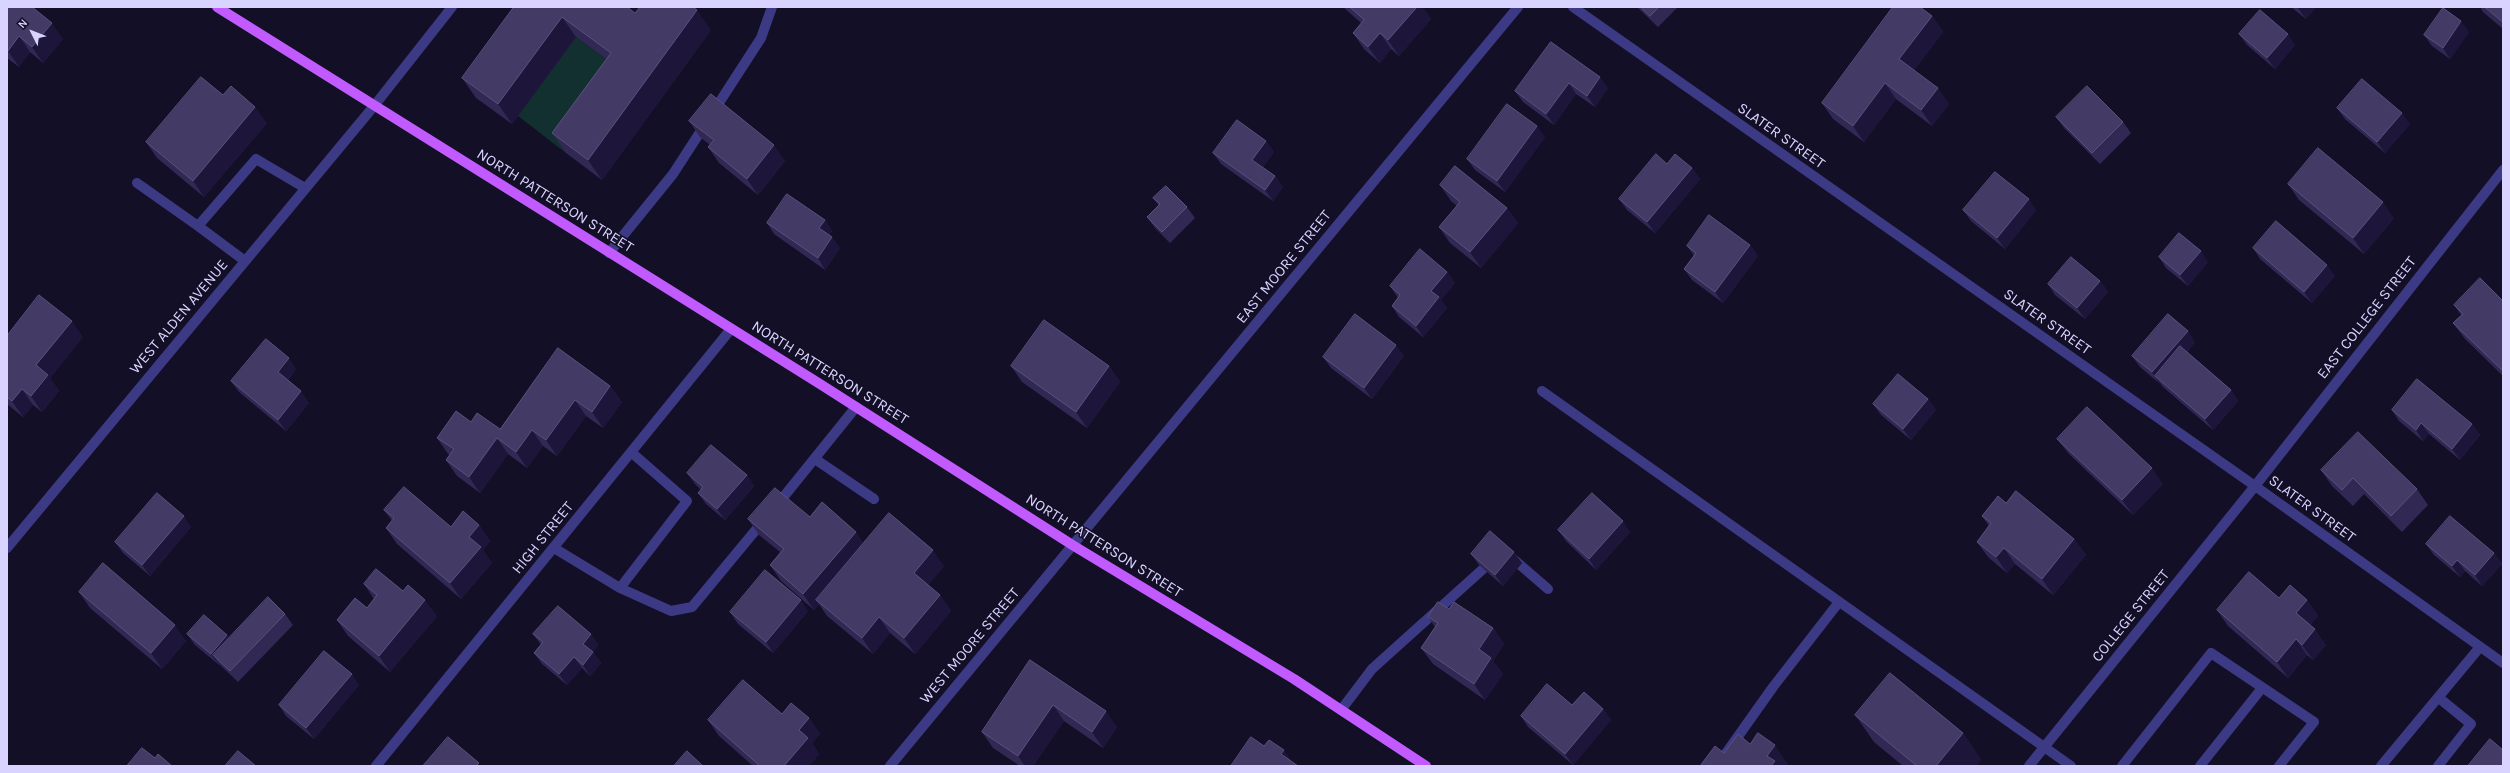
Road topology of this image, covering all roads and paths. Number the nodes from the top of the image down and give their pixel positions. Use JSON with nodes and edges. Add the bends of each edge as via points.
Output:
{"nodes":[{"id":1,"x":217,"y":7,"type":"edge"},
{"id":2,"x":452,"y":7,"type":"edge"},
{"id":3,"x":772,"y":7,"type":"edge"},
{"id":4,"x":1518,"y":7,"type":"edge"},
{"id":5,"x":1572,"y":7,"type":"edge"},
{"id":6,"x":374,"y":106,"type":"junction"},
{"id":7,"x":2503,"y":170,"type":"edge"},
{"id":8,"x":137,"y":183,"type":"dead end"},
{"id":9,"x":306,"y":188,"type":"junction"},
{"id":10,"x":198,"y":226,"type":"junction"},
{"id":11,"x":609,"y":253,"type":"junction"},
{"id":12,"x":245,"y":261,"type":"junction"},
{"id":13,"x":731,"y":329,"type":"junction"},
{"id":14,"x":1542,"y":390,"type":"dead end"},
{"id":15,"x":856,"y":407,"type":"junction"},
{"id":16,"x":631,"y":452,"type":"junction"},
{"id":17,"x":815,"y":459,"type":"junction"},
{"id":18,"x":2255,"y":486,"type":"junction"},
{"id":19,"x":874,"y":499,"type":"dead end"},
{"id":20,"x":1074,"y":546,"type":"junction"},
{"id":21,"x":7,"y":548,"type":"edge"},
{"id":22,"x":554,"y":548,"type":"junction"},
{"id":23,"x":620,"y":588,"type":"junction"},
{"id":24,"x":1548,"y":589,"type":"dead end"},
{"id":25,"x":1839,"y":602,"type":"junction"},
{"id":26,"x":2480,"y":647,"type":"junction"},
{"id":27,"x":2503,"y":663,"type":"edge"},
{"id":28,"x":2262,"y":688,"type":"junction"},
{"id":29,"x":2438,"y":698,"type":"junction"},
{"id":30,"x":1341,"y":710,"type":"junction"},
{"id":31,"x":2044,"y":748,"type":"junction"},
{"id":32,"x":376,"y":766,"type":"edge"},
{"id":33,"x":890,"y":766,"type":"edge"},
{"id":34,"x":1426,"y":766,"type":"edge"},
{"id":35,"x":1717,"y":766,"type":"edge"},
{"id":36,"x":2030,"y":766,"type":"edge"},
{"id":37,"x":2072,"y":766,"type":"edge"},
{"id":38,"x":2122,"y":766,"type":"edge"},
{"id":39,"x":2200,"y":766,"type":"edge"},
{"id":40,"x":2279,"y":766,"type":"edge"},
{"id":41,"x":2381,"y":766,"type":"edge"},
{"id":42,"x":2438,"y":766,"type":"edge"}],
"edges":[{"from":1,"to":6,"type":"main road","name":"NORTH PATTERSON STREET"},
{"from":2,"to":6,"type":"street","name":"WEST ALDEN AVENUE"},
{"from":3,"to":11,"type":"street","via":[[761,38],[677,168]]},
{"from":4,"to":20,"type":"street","name":"EAST MOORE STREET"},
{"from":5,"to":18,"type":"street","name":"SLATER STREET"},
{"from":6,"to":9,"type":"street","name":"WEST ALDEN AVENUE"},
{"from":6,"to":11,"type":"main road","name":"NORTH PATTERSON STREET"},
{"from":7,"to":18,"type":"street","name":"EAST COLLEGE STREET"},
{"from":8,"to":10,"type":"street"},
{"from":9,"to":10,"type":"street","via":[[256,159]]},
{"from":9,"to":12,"type":"street","name":"WEST ALDEN AVENUE"},
{"from":10,"to":12,"type":"street"},
{"from":11,"to":13,"type":"main road","name":"NORTH PATTERSON STREET"},
{"from":12,"to":21,"type":"street","name":"WEST ALDEN AVENUE"},
{"from":13,"to":15,"type":"main road","name":"NORTH PATTERSON STREET"},
{"from":13,"to":16,"type":"street","name":"HIGH STREET"},
{"from":14,"to":25,"type":"street"},
{"from":15,"to":17,"type":"street"},
{"from":15,"to":20,"type":"main road","name":"NORTH PATTERSON STREET"},
{"from":16,"to":22,"type":"street","name":"HIGH STREET"},
{"from":16,"to":23,"type":"street","via":[[687,501]]},
{"from":17,"to":19,"type":"street"},
{"from":17,"to":23,"type":"street","via":[[692,607],[670,611]]},
{"from":18,"to":26,"type":"street","name":"SLATER STREET"},
{"from":18,"to":31,"type":"street","name":"COLLEGE STREET"},
{"from":20,"to":30,"type":"main road","name":"NORTH PATTERSON STREET"},
{"from":20,"to":33,"type":"street","name":"WEST MOORE STREET"},
{"from":22,"to":23,"type":"street"},
{"from":22,"to":32,"type":"street","name":"HIGH STREET"},
{"from":24,"to":30,"type":"street","via":[[1503,551],[1372,669]]},
{"from":25,"to":31,"type":"street"},
{"from":25,"to":35,"type":"street","via":[[1773,687]]},
{"from":26,"to":27,"type":"street","name":"SLATER STREET"},
{"from":26,"to":29,"type":"street"},
{"from":28,"to":38,"type":"street","via":[[2211,653]]},
{"from":28,"to":39,"type":"street"},
{"from":28,"to":40,"type":"street","via":[[2314,722]]},
{"from":29,"to":41,"type":"street"},
{"from":29,"to":42,"type":"street","via":[[2471,724]]},
{"from":30,"to":34,"type":"main road","name":"NORTH PATTERSON STREET"},
{"from":31,"to":36,"type":"street","name":"COLLEGE STREET"},
{"from":31,"to":37,"type":"street"}]}
